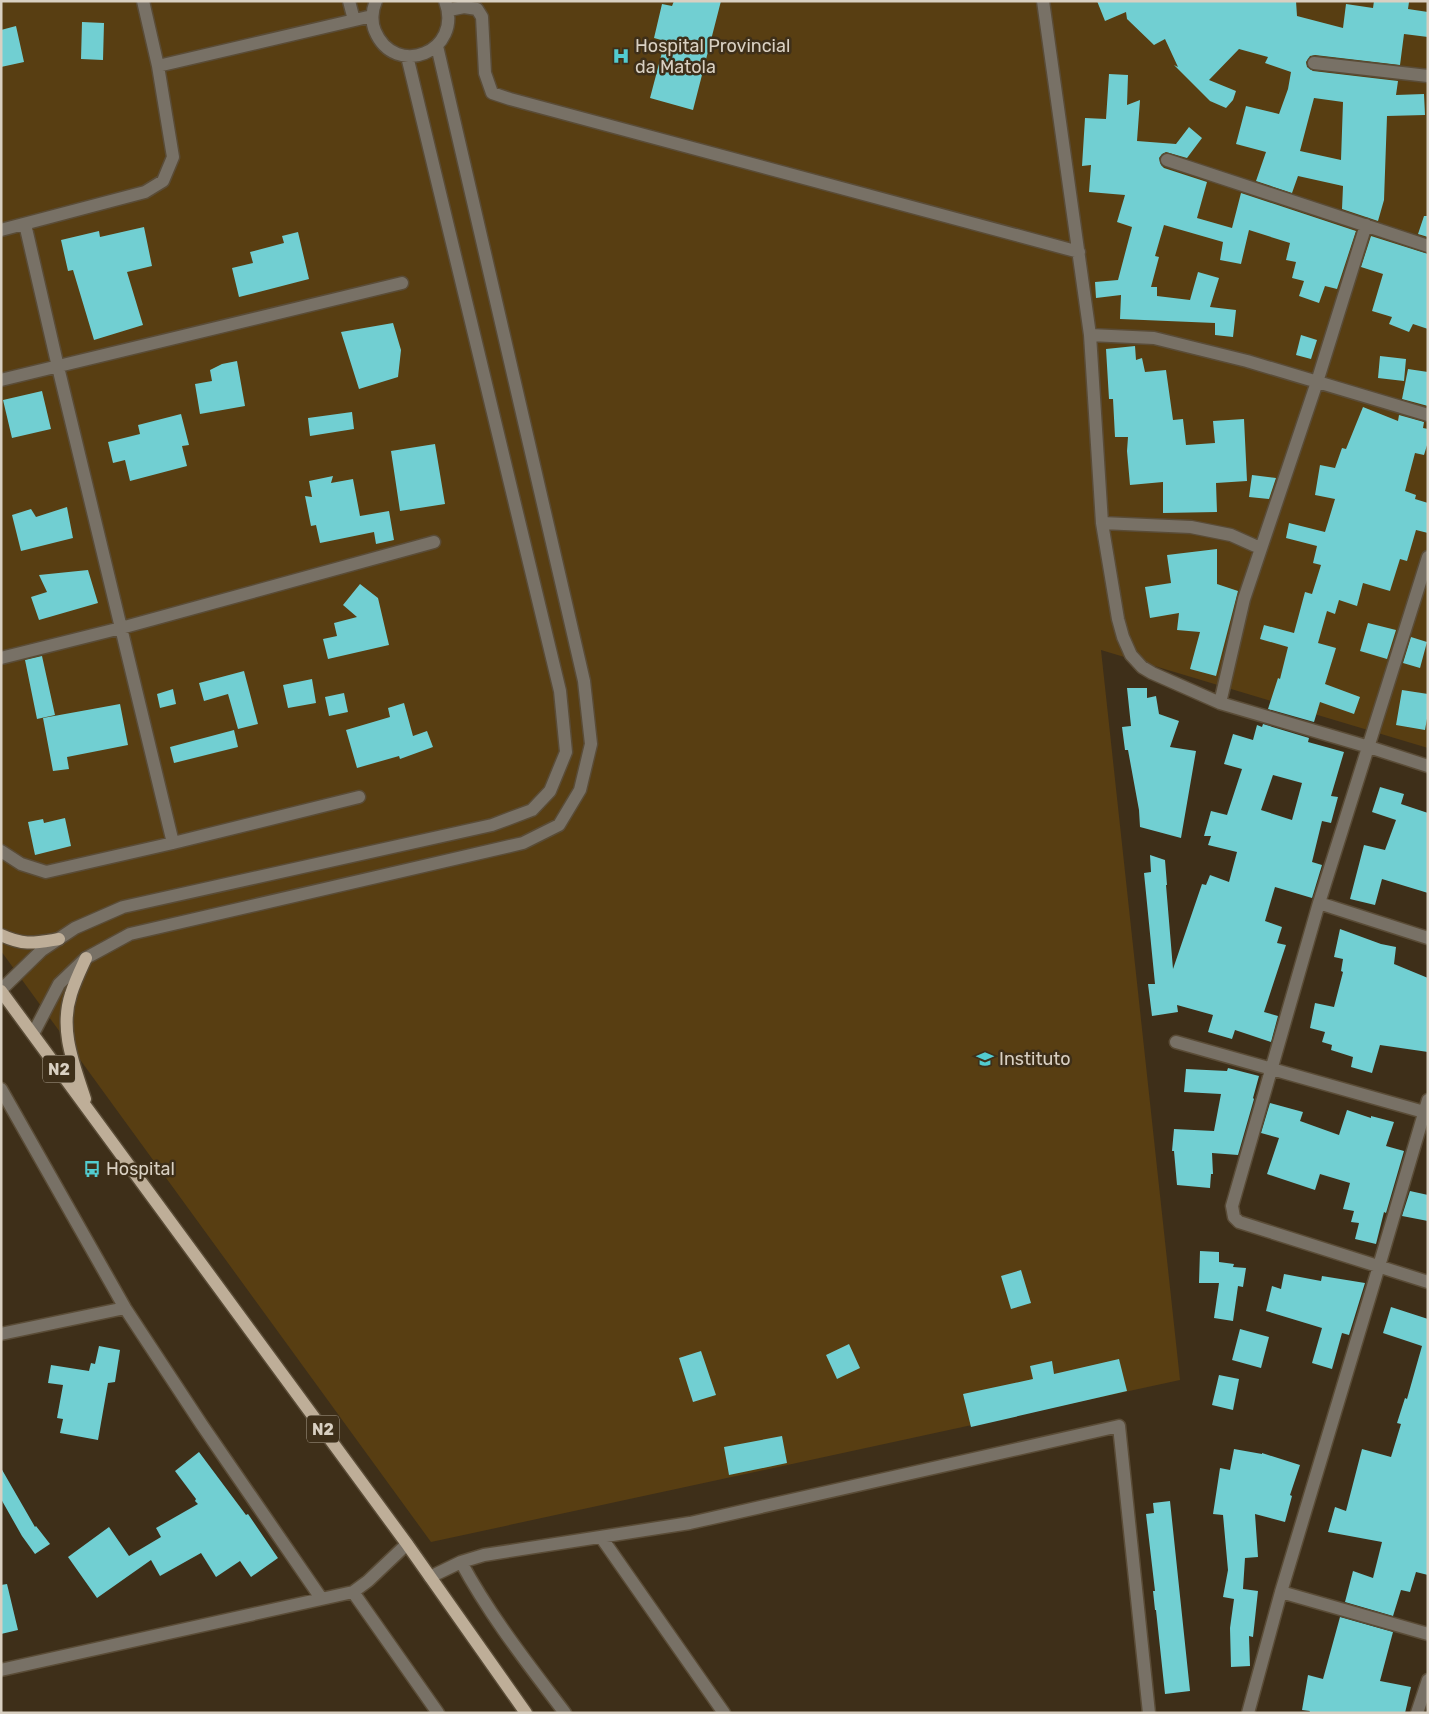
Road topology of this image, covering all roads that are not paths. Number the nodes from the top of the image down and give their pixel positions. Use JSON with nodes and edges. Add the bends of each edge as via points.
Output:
{"nodes":[{"id":1,"x":144,"y":1,"type":"edge"},
{"id":2,"x":349,"y":1,"type":"edge"},
{"id":3,"x":376,"y":1,"type":"edge"},
{"id":4,"x":1043,"y":1,"type":"edge"},
{"id":5,"x":447,"y":6,"type":"edge"},
{"id":6,"x":372,"y":16,"type":"junction"},
{"id":7,"x":354,"y":20,"type":"junction"},
{"id":8,"x":437,"y":46,"type":"junction"},
{"id":9,"x":406,"y":56,"type":"junction"},
{"id":10,"x":1314,"y":63,"type":"dead end"},
{"id":11,"x":158,"y":66,"type":"junction"},
{"id":12,"x":1428,"y":76,"type":"edge"},
{"id":13,"x":1167,"y":160,"type":"dead end"},
{"id":14,"x":25,"y":224,"type":"junction"},
{"id":15,"x":1366,"y":225,"type":"junction"},
{"id":16,"x":1,"y":230,"type":"edge"},
{"id":17,"x":1428,"y":246,"type":"edge"},
{"id":18,"x":1079,"y":252,"type":"junction"},
{"id":19,"x":402,"y":283,"type":"dead end"},
{"id":20,"x":1090,"y":335,"type":"junction"},
{"id":21,"x":58,"y":367,"type":"junction"},
{"id":22,"x":1,"y":380,"type":"edge"},
{"id":23,"x":1317,"y":382,"type":"junction"},
{"id":24,"x":1428,"y":415,"type":"edge"},
{"id":25,"x":1102,"y":523,"type":"junction"},
{"id":26,"x":434,"y":542,"type":"dead end"},
{"id":27,"x":1260,"y":548,"type":"junction"},
{"id":28,"x":1428,"y":557,"type":"edge"},
{"id":29,"x":1424,"y":583,"type":"edge"},
{"id":30,"x":121,"y":628,"type":"junction"},
{"id":31,"x":1,"y":658,"type":"edge"},
{"id":32,"x":1220,"y":702,"type":"junction"},
{"id":33,"x":1369,"y":747,"type":"junction"},
{"id":34,"x":1428,"y":766,"type":"edge"},
{"id":35,"x":359,"y":797,"type":"dead end"},
{"id":36,"x":173,"y":844,"type":"junction"},
{"id":37,"x":1,"y":851,"type":"edge"},
{"id":38,"x":1319,"y":903,"type":"junction"},
{"id":39,"x":1,"y":935,"type":"edge"},
{"id":40,"x":1428,"y":938,"type":"edge"},
{"id":41,"x":59,"y":939,"type":"junction"},
{"id":42,"x":86,"y":958,"type":"junction"},
{"id":43,"x":1,"y":991,"type":"edge"},
{"id":44,"x":34,"y":1034,"type":"junction"},
{"id":45,"x":1176,"y":1042,"type":"dead end"},
{"id":46,"x":1272,"y":1070,"type":"junction"},
{"id":47,"x":1,"y":1089,"type":"edge"},
{"id":48,"x":1428,"y":1100,"type":"edge"},
{"id":49,"x":88,"y":1109,"type":"junction"},
{"id":50,"x":1424,"y":1112,"type":"junction"},
{"id":51,"x":1379,"y":1266,"type":"junction"},
{"id":52,"x":1428,"y":1282,"type":"edge"},
{"id":53,"x":125,"y":1308,"type":"junction"},
{"id":54,"x":1,"y":1334,"type":"edge"},
{"id":55,"x":601,"y":1537,"type":"junction"},
{"id":56,"x":407,"y":1544,"type":"junction"},
{"id":57,"x":461,"y":1562,"type":"junction"},
{"id":58,"x":430,"y":1577,"type":"junction"},
{"id":59,"x":353,"y":1592,"type":"junction"},
{"id":60,"x":1280,"y":1592,"type":"junction"},
{"id":61,"x":321,"y":1598,"type":"junction"},
{"id":62,"x":1428,"y":1634,"type":"edge"},
{"id":63,"x":1,"y":1670,"type":"edge"},
{"id":64,"x":1428,"y":1680,"type":"edge"},
{"id":65,"x":438,"y":1713,"type":"edge"},
{"id":66,"x":526,"y":1713,"type":"edge"},
{"id":67,"x":565,"y":1713,"type":"edge"},
{"id":68,"x":724,"y":1713,"type":"edge"},
{"id":69,"x":1149,"y":1713,"type":"edge"},
{"id":70,"x":1248,"y":1713,"type":"edge"},
{"id":71,"x":1417,"y":1713,"type":"edge"}],
"edges":[{"from":1,"to":11,"type":"street"},
{"from":2,"to":7,"type":"street"},
{"from":3,"to":6,"type":"street"},
{"from":4,"to":18,"type":"street"},
{"from":5,"to":8,"type":"street","via":[[449,23]]},
{"from":5,"to":18,"type":"street","via":[[477,9],[482,18],[485,73],[492,93]]},
{"from":6,"to":7,"type":"street"},
{"from":6,"to":9,"type":"street","via":[[378,38],[396,54]]},
{"from":7,"to":11,"type":"street"},
{"from":8,"to":9,"type":"street","via":[[418,56]]},
{"from":8,"to":42,"type":"street","via":[[584,681],[591,744],[580,790],[559,825],[523,843],[130,934]]},
{"from":9,"to":41,"type":"street","via":[[560,691],[566,752],[550,791],[532,810],[492,825],[123,908],[75,928]]},
{"from":10,"to":12,"type":"street"},
{"from":11,"to":14,"type":"street","via":[[173,157],[163,181],[145,192]]},
{"from":13,"to":15,"type":"street"},
{"from":14,"to":16,"type":"street"},
{"from":14,"to":21,"type":"street"},
{"from":15,"to":17,"type":"street"},
{"from":15,"to":23,"type":"street"},
{"from":18,"to":20,"type":"street"},
{"from":19,"to":21,"type":"street"},
{"from":20,"to":23,"type":"street","via":[[1154,338]]},
{"from":20,"to":25,"type":"street"},
{"from":21,"to":22,"type":"street"},
{"from":21,"to":30,"type":"street"},
{"from":23,"to":24,"type":"street"},
{"from":23,"to":27,"type":"street"},
{"from":25,"to":27,"type":"street","via":[[1191,527],[1231,535]]},
{"from":25,"to":32,"type":"street","via":[[1118,620],[1131,655],[1152,673]]},
{"from":26,"to":30,"type":"street"},
{"from":27,"to":32,"type":"street","via":[[1244,599]]},
{"from":28,"to":29,"type":"street"},
{"from":29,"to":33,"type":"street"},
{"from":30,"to":31,"type":"street"},
{"from":30,"to":36,"type":"street"},
{"from":32,"to":33,"type":"street"},
{"from":33,"to":34,"type":"street"},
{"from":33,"to":38,"type":"street"},
{"from":35,"to":36,"type":"street"},
{"from":36,"to":37,"type":"street","via":[[46,872],[21,864]]},
{"from":38,"to":40,"type":"street"},
{"from":38,"to":46,"type":"street"},
{"from":39,"to":41,"type":"main road","via":[[29,944]]},
{"from":41,"to":43,"type":"street","via":[[42,950]]},
{"from":42,"to":44,"type":"street","via":[[59,984]]},
{"from":42,"to":49,"type":"main road","via":[[70,995],[66,1017],[68,1046]]},
{"from":43,"to":44,"type":"main road","number":"N2"},
{"from":44,"to":49,"type":"main road","number":"N2"},
{"from":45,"to":46,"type":"street"},
{"from":46,"to":50,"type":"street"},
{"from":46,"to":51,"type":"street","via":[[1232,1206],[1234,1217],[1239,1222]]},
{"from":47,"to":53,"type":"street"},
{"from":48,"to":50,"type":"street"},
{"from":49,"to":56,"type":"main road","number":"N2"},
{"from":50,"to":51,"type":"street"},
{"from":51,"to":52,"type":"street"},
{"from":51,"to":60,"type":"street"},
{"from":53,"to":54,"type":"street"},
{"from":53,"to":61,"type":"street"},
{"from":55,"to":57,"type":"street","via":[[489,1554]]},
{"from":55,"to":68,"type":"street"},
{"from":55,"to":69,"type":"street","via":[[690,1523],[1119,1426]]},
{"from":56,"to":58,"type":"main road","number":"N2"},
{"from":56,"to":59,"type":"street"},
{"from":57,"to":58,"type":"street"},
{"from":57,"to":67,"type":"street","via":[[514,1645]]},
{"from":58,"to":66,"type":"main road","number":"N2"},
{"from":59,"to":61,"type":"street"},
{"from":59,"to":65,"type":"street"},
{"from":60,"to":62,"type":"street"},
{"from":60,"to":70,"type":"street"},
{"from":61,"to":63,"type":"street"},
{"from":64,"to":71,"type":"street"}]}
